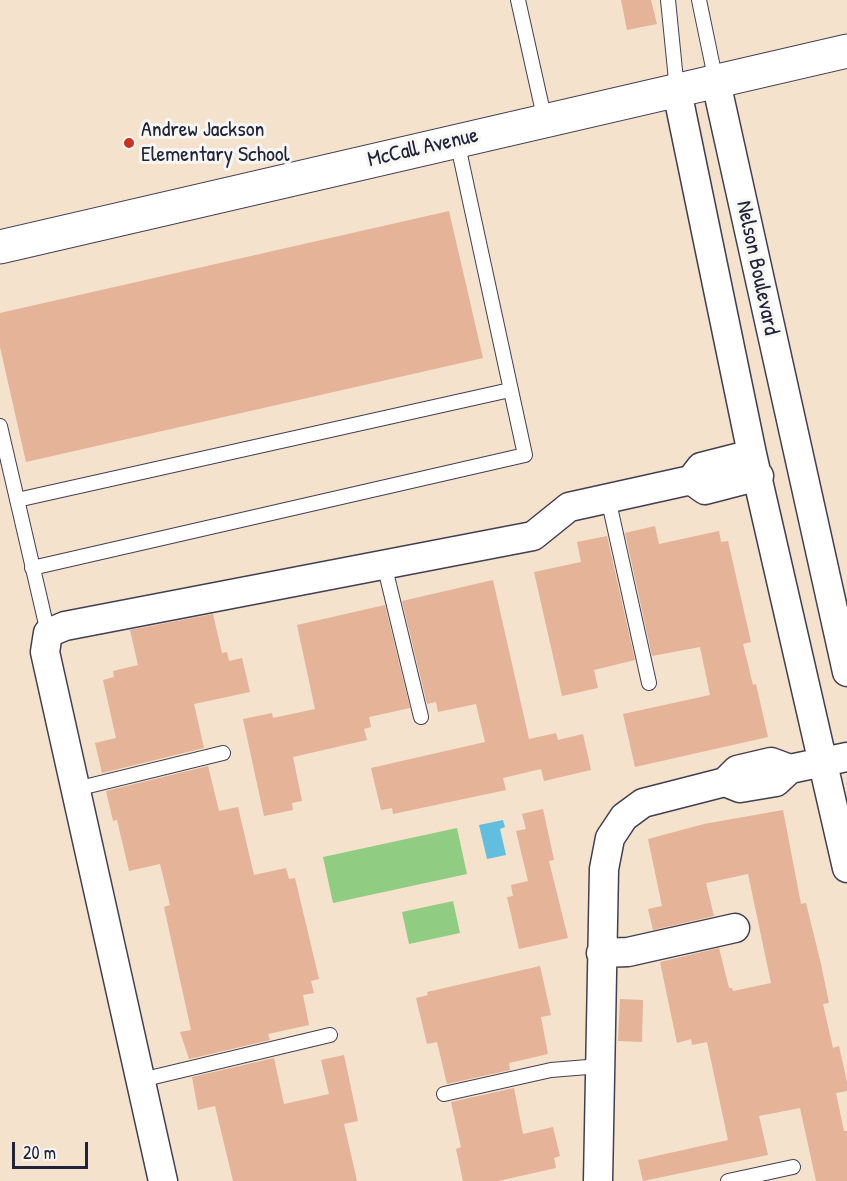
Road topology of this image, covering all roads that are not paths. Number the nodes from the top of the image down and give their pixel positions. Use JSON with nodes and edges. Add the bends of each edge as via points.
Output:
{"nodes":[{"id":1,"x":518,"y":0,"type":"edge"},
{"id":2,"x":668,"y":0,"type":"edge"},
{"id":3,"x":699,"y":0,"type":"edge"},
{"id":4,"x":847,"y":51,"type":"edge"},
{"id":5,"x":716,"y":82,"type":"junction"},
{"id":6,"x":677,"y":91,"type":"junction"},
{"id":7,"x":544,"y":121,"type":"junction"},
{"id":8,"x":456,"y":141,"type":"junction"},
{"id":9,"x":0,"y":247,"type":"edge"},
{"id":10,"x":510,"y":390,"type":"junction"},
{"id":11,"x":0,"y":426,"type":"edge"},
{"id":12,"x":798,"y":454,"type":"junction"},
{"id":13,"x":755,"y":464,"type":"junction"},
{"id":14,"x":608,"y":498,"type":"junction"},
{"id":15,"x":17,"y":500,"type":"junction"},
{"id":16,"x":384,"y":564,"type":"junction"},
{"id":17,"x":32,"y":568,"type":"junction"},
{"id":18,"x":48,"y":633,"type":"junction"},
{"id":19,"x":847,"y":672,"type":"edge"},
{"id":20,"x":649,"y":683,"type":"dead end"},
{"id":21,"x":421,"y":717,"type":"dead end"},
{"id":22,"x":223,"y":753,"type":"dead end"},
{"id":23,"x":835,"y":759,"type":"edge"},
{"id":24,"x":76,"y":789,"type":"junction"},
{"id":25,"x":847,"y":868,"type":"edge"},
{"id":26,"x":735,"y":928,"type":"dead end"},
{"id":27,"x":601,"y":953,"type":"junction"},
{"id":28,"x":330,"y":1035,"type":"dead end"},
{"id":29,"x":600,"y":1066,"type":"junction"},
{"id":30,"x":141,"y":1080,"type":"junction"},
{"id":31,"x":444,"y":1094,"type":"dead end"},
{"id":32,"x":793,"y":1167,"type":"dead end"},
{"id":33,"x":163,"y":1181,"type":"edge"},
{"id":34,"x":598,"y":1181,"type":"edge"},
{"id":35,"x":728,"y":1181,"type":"edge"}],
"edges":[{"from":1,"to":7,"type":"lane"},
{"from":2,"to":6,"type":"lane"},
{"from":3,"to":5,"type":"lane"},
{"from":4,"to":5,"type":"main road","name":"McCall Avenue"},
{"from":5,"to":6,"type":"main road","name":"McCall Avenue"},
{"from":5,"to":12,"type":"street","name":"Nelson Boulevard"},
{"from":6,"to":7,"type":"main road","name":"McCall Avenue"},
{"from":6,"to":13,"type":"street","name":"Nelson Boulevard"},
{"from":7,"to":8,"type":"main road","name":"McCall Avenue"},
{"from":8,"to":9,"type":"main road","name":"McCall Avenue"},
{"from":8,"to":10,"type":"lane"},
{"from":10,"to":15,"type":"lane"},
{"from":10,"to":17,"type":"lane","via":[[525,455]]},
{"from":11,"to":15,"type":"lane"},
{"from":12,"to":13,"type":"street"},
{"from":12,"to":19,"type":"street","name":"Nelson Boulevard"},
{"from":13,"to":14,"type":"street","via":[[701,467],[691,480]]},
{"from":13,"to":23,"type":"street","name":"Nelson Boulevard"},
{"from":14,"to":16,"type":"street","via":[[569,507],[533,536]]},
{"from":14,"to":20,"type":"lane"},
{"from":15,"to":17,"type":"lane"},
{"from":16,"to":18,"type":"street","via":[[65,626]]},
{"from":16,"to":21,"type":"lane"},
{"from":17,"to":18,"type":"lane"},
{"from":18,"to":24,"type":"street","via":[[45,652]]},
{"from":22,"to":24,"type":"lane"},
{"from":23,"to":25,"type":"street","name":"Nelson Boulevard"},
{"from":23,"to":27,"type":"street","via":[[790,769],[771,762],[737,770],[725,782],[653,799],[624,817],[610,838],[607,851]]},
{"from":24,"to":30,"type":"street"},
{"from":26,"to":27,"type":"street","via":[[628,952]]},
{"from":27,"to":29,"type":"street"},
{"from":28,"to":30,"type":"lane"},
{"from":29,"to":31,"type":"lane","via":[[551,1070]]},
{"from":29,"to":34,"type":"street"},
{"from":30,"to":33,"type":"street"},
{"from":32,"to":35,"type":"lane"}]}
